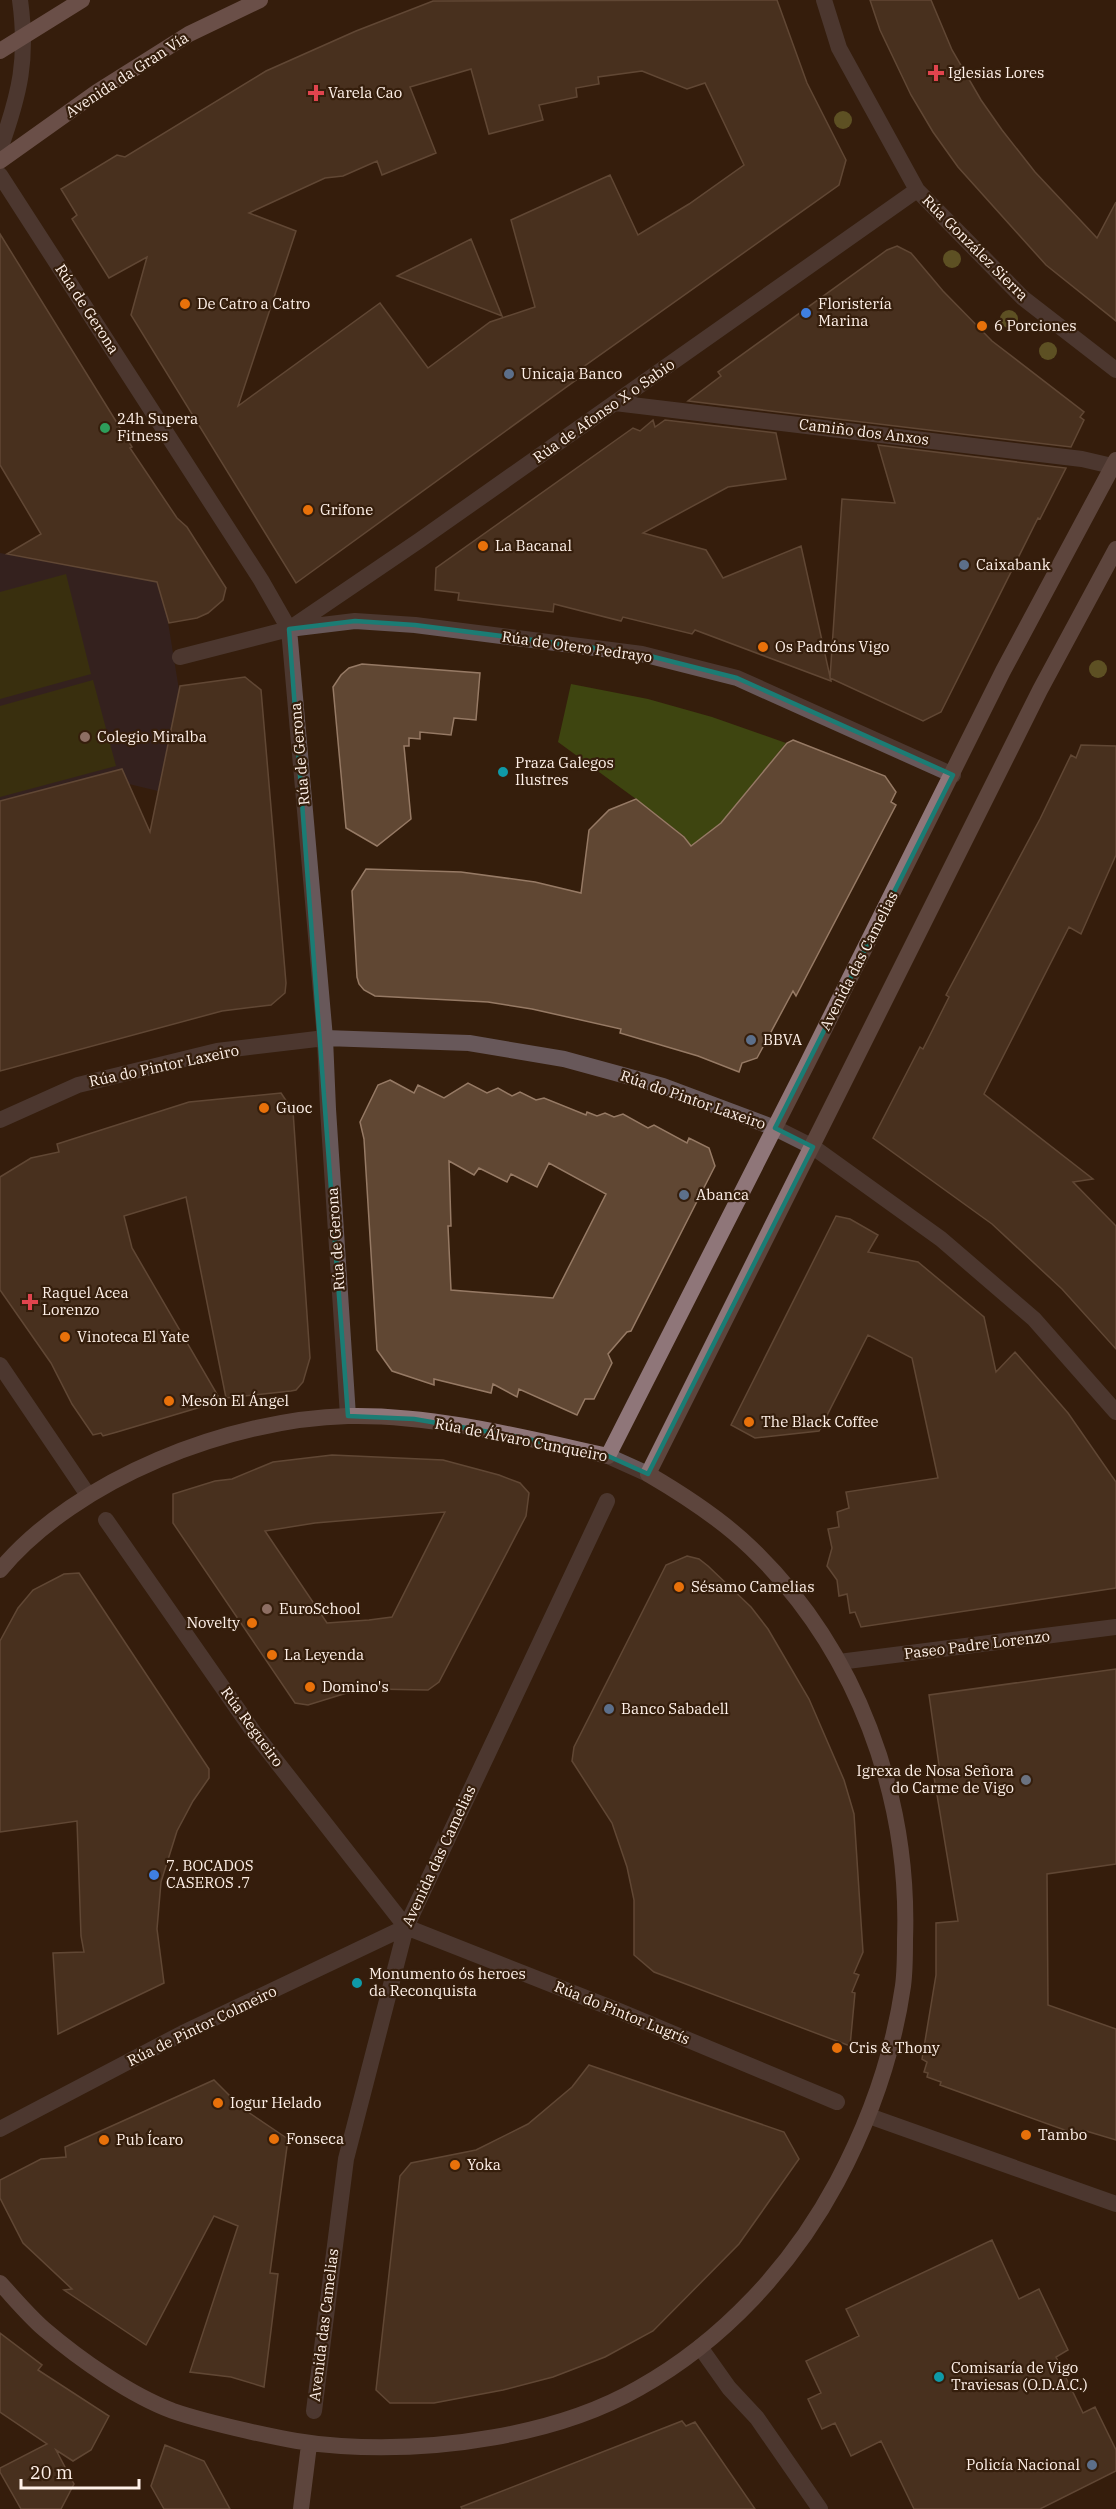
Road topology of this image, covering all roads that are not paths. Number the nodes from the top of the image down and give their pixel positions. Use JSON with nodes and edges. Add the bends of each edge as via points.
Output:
{"nodes":[{"id":1,"x":20,"y":0,"type":"edge"},
{"id":2,"x":82,"y":0,"type":"edge"},
{"id":3,"x":260,"y":0,"type":"edge"},
{"id":4,"x":824,"y":0,"type":"edge"},
{"id":5,"x":25,"y":36,"type":"junction"},
{"id":6,"x":0,"y":51,"type":"edge"},
{"id":7,"x":0,"y":149,"type":"edge"},
{"id":8,"x":0,"y":161,"type":"edge"},
{"id":9,"x":0,"y":175,"type":"edge"},
{"id":10,"x":917,"y":190,"type":"junction"},
{"id":11,"x":1116,"y":370,"type":"edge"},
{"id":12,"x":615,"y":403,"type":"junction"},
{"id":13,"x":1115,"y":459,"type":"edge"},
{"id":14,"x":1116,"y":549,"type":"edge"},
{"id":15,"x":289,"y":629,"type":"junction"},
{"id":16,"x":180,"y":657,"type":"dead end"},
{"id":17,"x":952,"y":775,"type":"junction"},
{"id":18,"x":325,"y":1038,"type":"junction"},
{"id":19,"x":0,"y":1120,"type":"edge"},
{"id":20,"x":775,"y":1128,"type":"junction"},
{"id":21,"x":813,"y":1147,"type":"junction"},
{"id":22,"x":0,"y":1365,"type":"edge"},
{"id":23,"x":1116,"y":1412,"type":"edge"},
{"id":24,"x":348,"y":1416,"type":"junction"},
{"id":25,"x":608,"y":1456,"type":"junction"},
{"id":26,"x":648,"y":1474,"type":"junction"},
{"id":27,"x":88,"y":1495,"type":"junction"},
{"id":28,"x":607,"y":1501,"type":"dead end"},
{"id":29,"x":106,"y":1520,"type":"dead end"},
{"id":30,"x":0,"y":1570,"type":"edge"},
{"id":31,"x":1116,"y":1627,"type":"edge"},
{"id":32,"x":839,"y":1662,"type":"junction"},
{"id":33,"x":406,"y":1927,"type":"junction"},
{"id":34,"x":837,"y":2102,"type":"dead end"},
{"id":35,"x":869,"y":2116,"type":"junction"},
{"id":36,"x":0,"y":2129,"type":"edge"},
{"id":37,"x":1116,"y":2204,"type":"edge"},
{"id":38,"x":0,"y":2283,"type":"edge"},
{"id":39,"x":700,"y":2347,"type":"junction"},
{"id":40,"x":314,"y":2411,"type":"dead end"},
{"id":41,"x":309,"y":2445,"type":"junction"},
{"id":42,"x":301,"y":2509,"type":"edge"},
{"id":43,"x":820,"y":2509,"type":"edge"}],
"edges":[{"from":1,"to":5,"type":"street"},
{"from":2,"to":5,"type":"main road"},
{"from":3,"to":8,"type":"main road","name":"Avenida da Gran Vía","via":[[189,34],[97,92]]},
{"from":4,"to":10,"type":"street","name":"Rúa González Sierra","via":[[839,48]]},
{"from":5,"to":6,"type":"main road"},
{"from":5,"to":7,"type":"street","via":[[20,84]]},
{"from":9,"to":15,"type":"street","name":"Rúa de Gerona"},
{"from":10,"to":11,"type":"street","name":"Rúa González Sierra","via":[[1023,298]]},
{"from":10,"to":12,"type":"street","name":"Rúa de Afonso X o Sabio"},
{"from":12,"to":13,"type":"street","name":"Camiño dos Anxos","via":[[1070,457]]},
{"from":12,"to":15,"type":"street","name":"Rúa de Afonso X o Sabio"},
{"from":13,"to":17,"type":"main road","name":"Avenida das Camelias"},
{"from":14,"to":21,"type":"main road","via":[[1040,690]]},
{"from":15,"to":16,"type":"street"},
{"from":15,"to":17,"type":"street","name":"Rúa de Otero Pedrayo","via":[[355,621],[405,624],[642,654],[737,678]]},
{"from":15,"to":18,"type":"street","name":"Rúa de Gerona"},
{"from":17,"to":20,"type":"main road","name":"Avenida das Camelias"},
{"from":18,"to":19,"type":"street","name":"Rúa do Pintor Laxeiro","via":[[217,1051],[78,1084]]},
{"from":18,"to":20,"type":"street","name":"Rúa do Pintor Laxeiro","via":[[469,1043],[564,1059],[663,1086]]},
{"from":18,"to":24,"type":"street","name":"Rúa de Gerona"},
{"from":20,"to":21,"type":"street","name":"Rúa do Pintor Laxeiro"},
{"from":20,"to":25,"type":"main road","name":"Avenida das Camelias"},
{"from":21,"to":23,"type":"street","name":"Rúa do Pintor Laxeiro","via":[[941,1239],[1034,1319]]},
{"from":21,"to":26,"type":"main road"},
{"from":22,"to":27,"type":"street"},
{"from":24,"to":25,"type":"main road","name":"Rúa de Álvaro Cunqueiro","via":[[414,1419]]},
{"from":24,"to":27,"type":"main road","name":"Rúa de Álvaro Cunqueiro","via":[[265,1426],[191,1446]]},
{"from":25,"to":26,"type":"street","name":"Rúa de Álvaro Cunqueiro"},
{"from":26,"to":32,"type":"main road","name":"Rúa de Álvaro Cunqueiro","via":[[714,1517],[751,1548],[812,1619]]},
{"from":27,"to":30,"type":"main road","name":"Rúa de Álvaro Cunqueiro","via":[[19,1547]]},
{"from":28,"to":33,"type":"street","name":"Avenida das Camelias"},
{"from":29,"to":33,"type":"street","name":"Rúa Regueiro","via":[[255,1734]]},
{"from":31,"to":32,"type":"street","name":"Paseo Padre Lorenzo"},
{"from":32,"to":35,"type":"main road","name":"Rúa de Álvaro Cunqueiro","via":[[876,1743],[893,1799],[907,1903],[904,1981],[891,2050]]},
{"from":33,"to":34,"type":"street","name":"Rúa do Pintor Lugrís"},
{"from":33,"to":36,"type":"street","name":"Rúa de Pintor Colmeiro","via":[[183,2033]]},
{"from":33,"to":40,"type":"street","name":"Avenida das Camelias","via":[[345,2159]]},
{"from":35,"to":37,"type":"street"},
{"from":35,"to":39,"type":"main road","name":"Rúa de Álvaro Cunqueiro","via":[[820,2215],[786,2261]]},
{"from":38,"to":41,"type":"main road","name":"Rúa de Álvaro Cunqueiro","via":[[42,2327],[144,2398],[229,2428]]},
{"from":39,"to":41,"type":"main road","name":"Rúa de Álvaro Cunqueiro","via":[[636,2390],[582,2414],[520,2431],[398,2448]]},
{"from":39,"to":43,"type":"street","via":[[729,2388],[757,2418]]},
{"from":41,"to":42,"type":"main road"}]}
